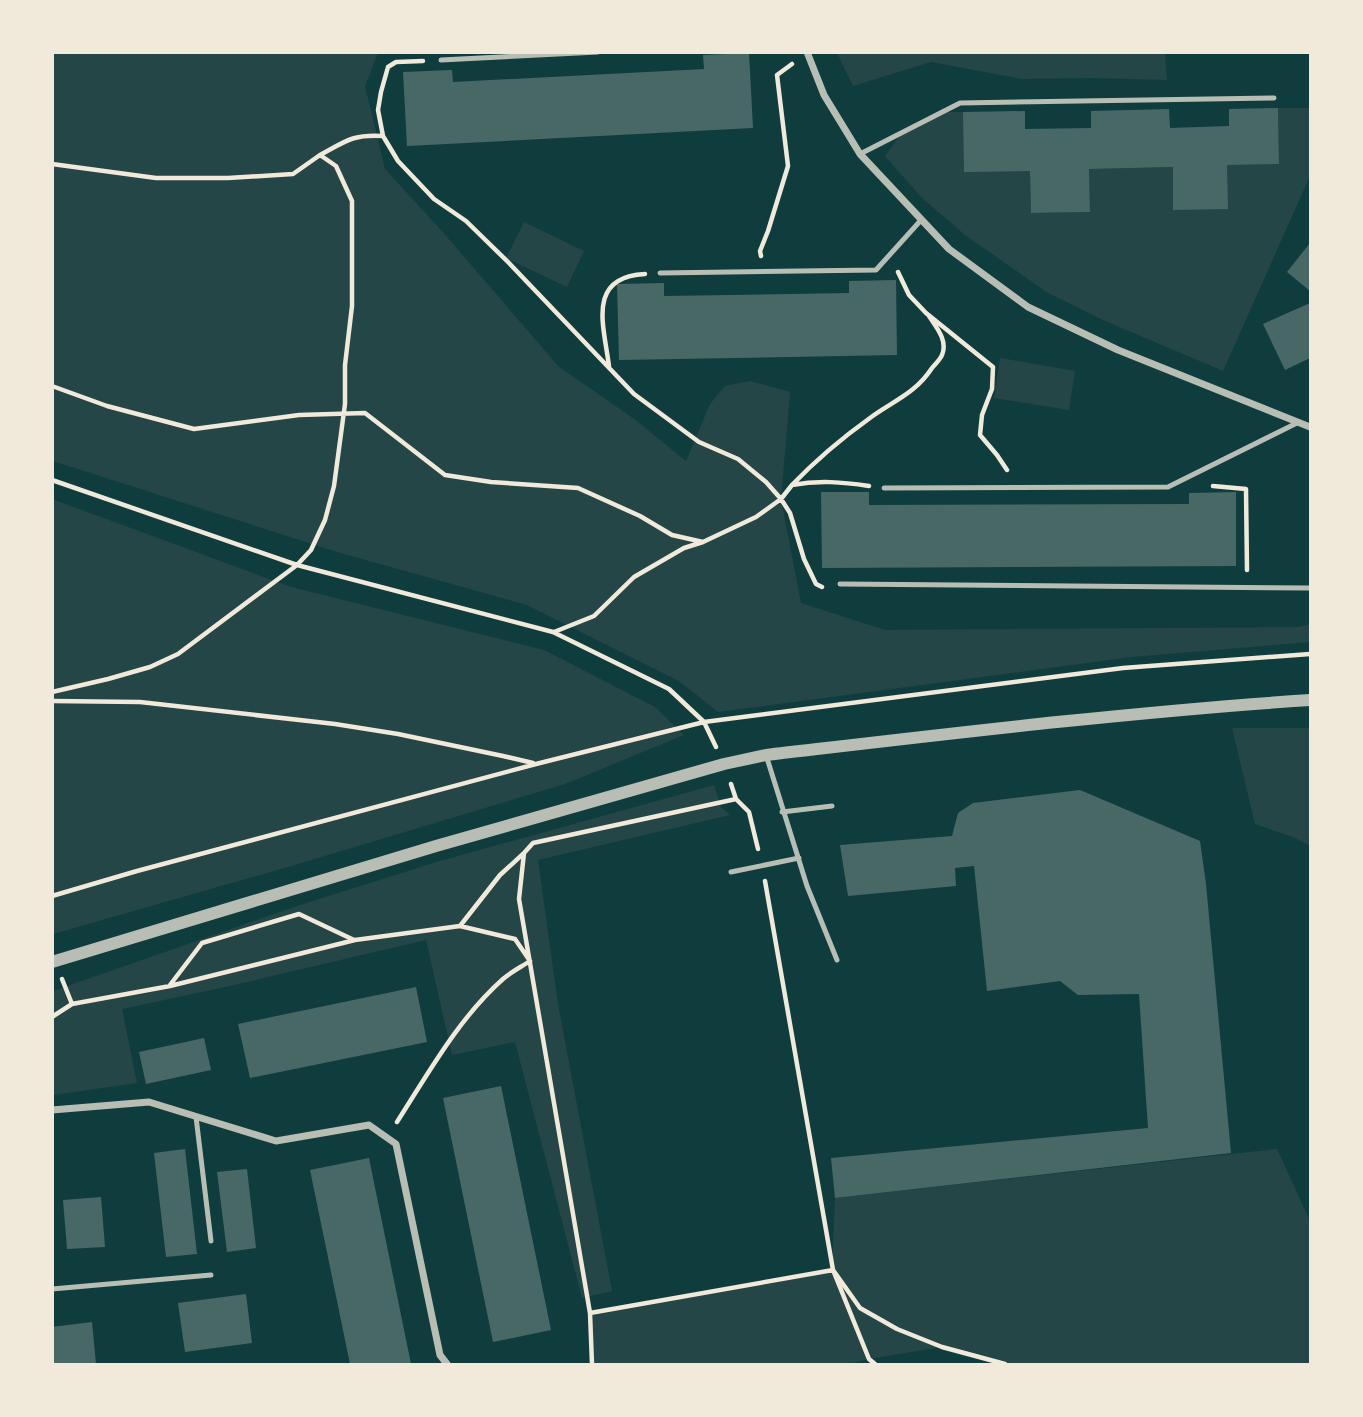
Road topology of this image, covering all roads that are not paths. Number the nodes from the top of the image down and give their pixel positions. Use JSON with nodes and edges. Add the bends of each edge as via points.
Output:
{"nodes":[{"id":1,"x":598,"y":52,"type":"edge"},
{"id":2,"x":807,"y":53,"type":"edge"},
{"id":3,"x":441,"y":60,"type":"road end"},
{"id":4,"x":1274,"y":98,"type":"dead end"},
{"id":5,"x":860,"y":154,"type":"junction"},
{"id":6,"x":922,"y":219,"type":"junction"},
{"id":7,"x":660,"y":273,"type":"road end"},
{"id":8,"x":1299,"y":422,"type":"junction"},
{"id":9,"x":1311,"y":426,"type":"edge"},
{"id":10,"x":884,"y":488,"type":"road end"},
{"id":11,"x":840,"y":584,"type":"road end"},
{"id":12,"x":1311,"y":588,"type":"edge"},
{"id":13,"x":1311,"y":700,"type":"edge"},
{"id":14,"x":766,"y":755,"type":"junction"},
{"id":15,"x":832,"y":806,"type":"dead end"},
{"id":16,"x":782,"y":812,"type":"junction"},
{"id":17,"x":799,"y":858,"type":"junction"},
{"id":18,"x":731,"y":872,"type":"dead end"},
{"id":19,"x":837,"y":960,"type":"dead end"},
{"id":20,"x":52,"y":962,"type":"edge"},
{"id":21,"x":52,"y":1110,"type":"edge"},
{"id":22,"x":196,"y":1117,"type":"junction"},
{"id":23,"x":211,"y":1241,"type":"dead end"},
{"id":24,"x":211,"y":1275,"type":"dead end"},
{"id":25,"x":52,"y":1289,"type":"edge"},
{"id":26,"x":447,"y":1364,"type":"edge"}],
"edges":[{"from":1,"to":3,"type":"lane"},
{"from":2,"to":5,"type":"street","via":[[824,95]]},
{"from":4,"to":5,"type":"lane","via":[[960,103]]},
{"from":5,"to":6,"type":"street"},
{"from":6,"to":7,"type":"lane","via":[[876,270]]},
{"from":6,"to":8,"type":"street","via":[[949,249],[1028,307],[1118,350]]},
{"from":8,"to":9,"type":"street"},
{"from":8,"to":10,"type":"lane","via":[[1168,487]]},
{"from":11,"to":12,"type":"lane"},
{"from":13,"to":14,"type":"street","via":[[1040,723]]},
{"from":14,"to":16,"type":"lane"},
{"from":14,"to":20,"type":"street","via":[[436,846]]},
{"from":15,"to":16,"type":"lane"},
{"from":16,"to":17,"type":"lane"},
{"from":17,"to":18,"type":"lane"},
{"from":17,"to":19,"type":"lane"},
{"from":21,"to":22,"type":"street","via":[[149,1102]]},
{"from":22,"to":23,"type":"lane"},
{"from":22,"to":26,"type":"street","via":[[276,1141],[369,1125],[396,1144],[440,1354]]},
{"from":24,"to":25,"type":"lane"}]}
